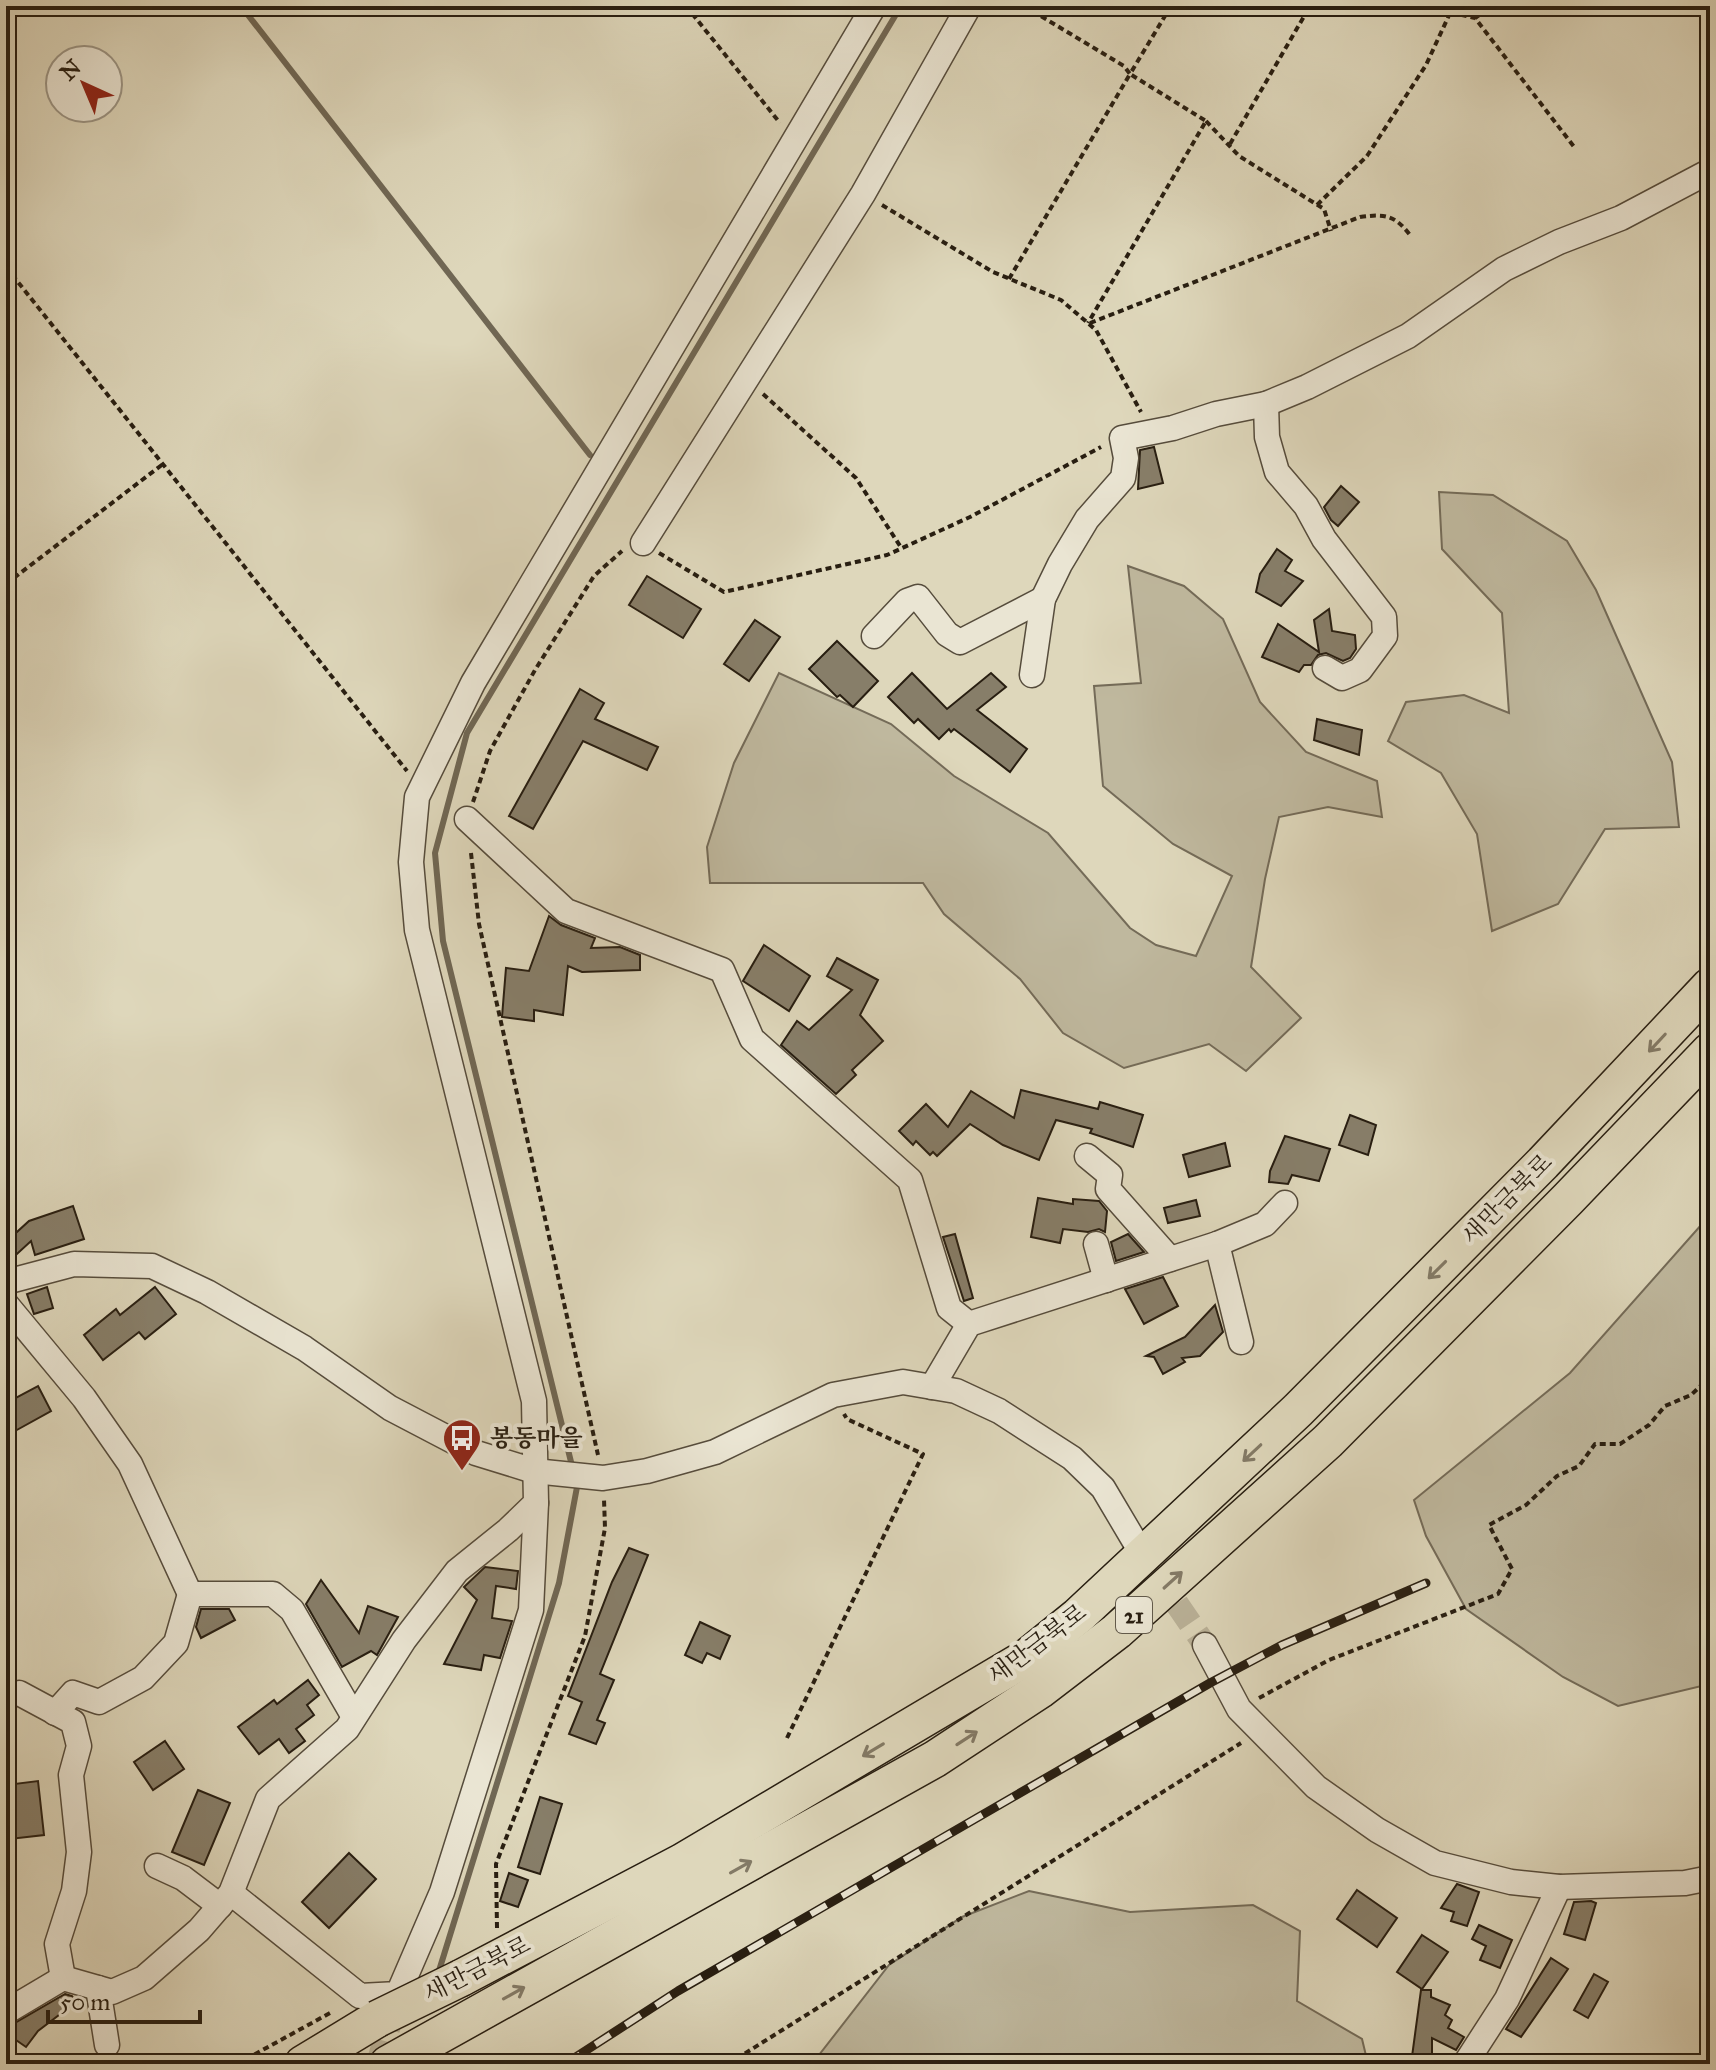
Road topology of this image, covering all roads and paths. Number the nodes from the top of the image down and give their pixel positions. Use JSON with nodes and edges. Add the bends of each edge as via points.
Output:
{"nodes":[{"id":1,"x":686,"y":6,"type":"edge"},
{"id":2,"x":874,"y":6,"type":"edge"},
{"id":3,"x":969,"y":6,"type":"edge"},
{"id":4,"x":1024,"y":6,"type":"edge"},
{"id":5,"x":1171,"y":6,"type":"edge"},
{"id":6,"x":1310,"y":6,"type":"edge"},
{"id":7,"x":1443,"y":6,"type":"edge"},
{"id":8,"x":1492,"y":6,"type":"edge"},
{"id":9,"x":1451,"y":11,"type":"junction"},
{"id":10,"x":1475,"y":18,"type":"junction"},
{"id":11,"x":1130,"y":74,"type":"junction"},
{"id":12,"x":1206,"y":121,"type":"junction"},
{"id":13,"x":795,"y":139,"type":"junction"},
{"id":14,"x":1230,"y":144,"type":"junction"},
{"id":15,"x":1575,"y":148,"type":"dead end"},
{"id":16,"x":1710,"y":171,"type":"edge"},
{"id":17,"x":863,"y":194,"type":"junction"},
{"id":18,"x":1317,"y":205,"type":"junction"},
{"id":19,"x":1331,"y":231,"type":"junction"},
{"id":20,"x":1410,"y":235,"type":"dead end"},
{"id":21,"x":6,"y":267,"type":"edge"},
{"id":22,"x":1009,"y":279,"type":"junction"},
{"id":23,"x":1088,"y":323,"type":"junction"},
{"id":24,"x":747,"y":379,"type":"junction"},
{"id":25,"x":1266,"y":404,"type":"junction"},
{"id":26,"x":1152,"y":432,"type":"junction"},
{"id":27,"x":1122,"y":438,"type":"junction"},
{"id":28,"x":163,"y":463,"type":"junction"},
{"id":29,"x":643,"y":543,"type":"junction"},
{"id":30,"x":902,"y":549,"type":"junction"},
{"id":31,"x":6,"y":584,"type":"edge"},
{"id":32,"x":1043,"y":599,"type":"junction"},
{"id":33,"x":874,"y":636,"type":"dead end"},
{"id":34,"x":1325,"y":668,"type":"dead end"},
{"id":35,"x":1032,"y":675,"type":"dead end"},
{"id":36,"x":417,"y":797,"type":"junction"},
{"id":37,"x":467,"y":819,"type":"joint"},
{"id":38,"x":1710,"y":986,"type":"edge"},
{"id":39,"x":1710,"y":1051,"type":"edge"},
{"id":40,"x":1087,"y":1156,"type":"dead end"},
{"id":41,"x":1285,"y":1203,"type":"dead end"},
{"id":42,"x":1096,"y":1244,"type":"dead end"},
{"id":43,"x":1217,"y":1244,"type":"junction"},
{"id":44,"x":1170,"y":1259,"type":"junction"},
{"id":45,"x":1106,"y":1280,"type":"junction"},
{"id":46,"x":6,"y":1282,"type":"edge"},
{"id":47,"x":6,"y":1304,"type":"edge"},
{"id":48,"x":969,"y":1324,"type":"junction"},
{"id":49,"x":1241,"y":1342,"type":"dead end"},
{"id":50,"x":1710,"y":1377,"type":"edge"},
{"id":51,"x":932,"y":1387,"type":"junction"},
{"id":52,"x":833,"y":1395,"type":"junction"},
{"id":53,"x":534,"y":1471,"type":"junction"},
{"id":54,"x":536,"y":1503,"type":"junction"},
{"id":55,"x":1135,"y":1542,"type":"tunnel mouth"},
{"id":56,"x":190,"y":1594,"type":"junction"},
{"id":57,"x":1205,"y":1645,"type":"tunnel mouth"},
{"id":58,"x":19,"y":1693,"type":"dead end"},
{"id":59,"x":1239,"y":1709,"type":"junction"},
{"id":60,"x":55,"y":1713,"type":"junction"},
{"id":61,"x":354,"y":1717,"type":"junction"},
{"id":62,"x":1262,"y":1730,"type":"junction"},
{"id":63,"x":787,"y":1738,"type":"dead end"},
{"id":64,"x":1710,"y":1864,"type":"edge"},
{"id":65,"x":157,"y":1866,"type":"dead end"},
{"id":66,"x":1710,"y":1878,"type":"edge"},
{"id":67,"x":1685,"y":1883,"type":"junction"},
{"id":68,"x":1559,"y":1887,"type":"junction"},
{"id":69,"x":225,"y":1899,"type":"junction"},
{"id":70,"x":63,"y":1978,"type":"junction"},
{"id":71,"x":98,"y":1988,"type":"junction"},
{"id":72,"x":368,"y":2007,"type":"junction"},
{"id":73,"x":6,"y":2012,"type":"edge"},
{"id":74,"x":107,"y":2045,"type":"dead end"},
{"id":75,"x":237,"y":2064,"type":"edge"},
{"id":76,"x":303,"y":2064,"type":"edge"},
{"id":77,"x":388,"y":2064,"type":"edge"},
{"id":78,"x":728,"y":2064,"type":"edge"},
{"id":79,"x":1465,"y":2064,"type":"edge"}],
"edges":[{"from":1,"to":13,"type":"path"},
{"from":2,"to":13,"type":"street"},
{"from":3,"to":17,"type":"street"},
{"from":4,"to":11,"type":"path"},
{"from":5,"to":11,"type":"path"},
{"from":6,"to":14,"type":"path"},
{"from":7,"to":9,"type":"path"},
{"from":8,"to":10,"type":"path"},
{"from":9,"to":10,"type":"path"},
{"from":9,"to":18,"type":"path","via":[[1426,65],[1367,156]]},
{"from":10,"to":15,"type":"path"},
{"from":11,"to":12,"type":"path"},
{"from":11,"to":22,"type":"path"},
{"from":12,"to":14,"type":"path"},
{"from":12,"to":23,"type":"path"},
{"from":13,"to":36,"type":"street","via":[[473,683]]},
{"from":14,"to":18,"type":"path","via":[[1239,156]]},
{"from":16,"to":25,"type":"street","via":[[1621,218],[1504,269],[1408,336]]},
{"from":17,"to":22,"type":"path"},
{"from":17,"to":24,"type":"street"},
{"from":18,"to":19,"type":"path","via":[[1324,209]]},
{"from":19,"to":20,"type":"path","via":[[1360,217],[1382,214],[1401,223]]},
{"from":19,"to":23,"type":"path"},
{"from":21,"to":28,"type":"path"},
{"from":22,"to":23,"type":"path","via":[[1061,300]]},
{"from":23,"to":26,"type":"path"},
{"from":24,"to":29,"type":"street"},
{"from":24,"to":30,"type":"path","via":[[856,478]]},
{"from":25,"to":26,"type":"street"},
{"from":25,"to":34,"type":"street","via":[[1267,437],[1277,472],[1384,617],[1385,636],[1360,670],[1342,678]]},
{"from":26,"to":27,"type":"street"},
{"from":27,"to":30,"type":"path"},
{"from":27,"to":32,"type":"street","via":[[1123,478],[1087,519]]},
{"from":28,"to":31,"type":"path"},
{"from":28,"to":36,"type":"path","via":[[406,770]]},
{"from":29,"to":30,"type":"path","via":[[724,592]]},
{"from":29,"to":37,"type":"path","via":[[636,539],[594,576],[490,751]]},
{"from":32,"to":33,"type":"street","via":[[960,642],[947,634],[918,597],[907,601]]},
{"from":32,"to":35,"type":"street"},
{"from":36,"to":53,"type":"street","via":[[411,862],[417,930],[534,1401]]},
{"from":37,"to":48,"type":"street","via":[[566,911],[722,970],[752,1039],[910,1180],[949,1308]]},
{"from":38,"to":72,"type":"highway","name":"새만금북로","number":"21","one_way":true,"bridge":true,"via":[[1298,1410],[1026,1658],[694,1856],[461,1978]]},
{"from":77,"to":39,"type":"highway","name":"새만금북로","number":"21","one_way":true,"via":[[935,1759],[1117,1631],[1328,1441]]},
{"from":40,"to":44,"type":"street","via":[[1110,1175],[1108,1189]]},
{"from":41,"to":43,"type":"street","via":[[1265,1224]]},
{"from":42,"to":45,"type":"street"},
{"from":43,"to":44,"type":"street"},
{"from":43,"to":49,"type":"street"},
{"from":44,"to":45,"type":"street"},
{"from":45,"to":48,"type":"street"},
{"from":46,"to":53,"type":"street","via":[[74,1264],[152,1266],[304,1348],[390,1408],[476,1453]]},
{"from":47,"to":56,"type":"street","via":[[84,1398],[130,1464]]},
{"from":48,"to":51,"type":"street"},
{"from":50,"to":59,"type":"path","via":[[1620,1444],[1595,1444],[1579,1466],[1489,1525],[1512,1569],[1498,1594],[1329,1660]]},
{"from":51,"to":52,"type":"street","via":[[903,1382]]},
{"from":51,"to":55,"type":"street","via":[[956,1391],[999,1411],[1072,1458],[1103,1488]]},
{"from":52,"to":53,"type":"street","via":[[715,1452],[647,1471],[603,1478]]},
{"from":52,"to":63,"type":"path","via":[[847,1419],[923,1454]]},
{"from":53,"to":54,"type":"street"},
{"from":54,"to":61,"type":"street","via":[[457,1571]]},
{"from":54,"to":72,"type":"street","via":[[531,1610],[442,1892],[398,1994]]},
{"from":56,"to":60,"type":"street","via":[[176,1643],[143,1678],[99,1702],[73,1693]]},
{"from":56,"to":61,"type":"street","via":[[273,1594],[292,1610]]},
{"from":57,"to":59,"type":"street"},
{"from":58,"to":60,"type":"street"},
{"from":59,"to":62,"type":"street"},
{"from":60,"to":70,"type":"street","via":[[73,1722],[79,1746],[71,1775],[79,1852],[74,1891],[57,1944]]},
{"from":61,"to":69,"type":"street","via":[[268,1799]]},
{"from":62,"to":68,"type":"street","via":[[1316,1787],[1435,1863],[1511,1882]]},
{"from":62,"to":78,"type":"path"},
{"from":64,"to":67,"type":"street"},
{"from":65,"to":69,"type":"street"},
{"from":66,"to":67,"type":"street"},
{"from":67,"to":68,"type":"street"},
{"from":68,"to":79,"type":"street","via":[[1507,1999]]},
{"from":69,"to":71,"type":"street","via":[[199,1930],[144,1978],[112,1992]]},
{"from":69,"to":72,"type":"street"},
{"from":70,"to":71,"type":"street"},
{"from":70,"to":73,"type":"street"},
{"from":71,"to":74,"type":"street"},
{"from":72,"to":75,"type":"path"},
{"from":72,"to":76,"type":"highway","name":"새만금북로","number":"21"}]}
